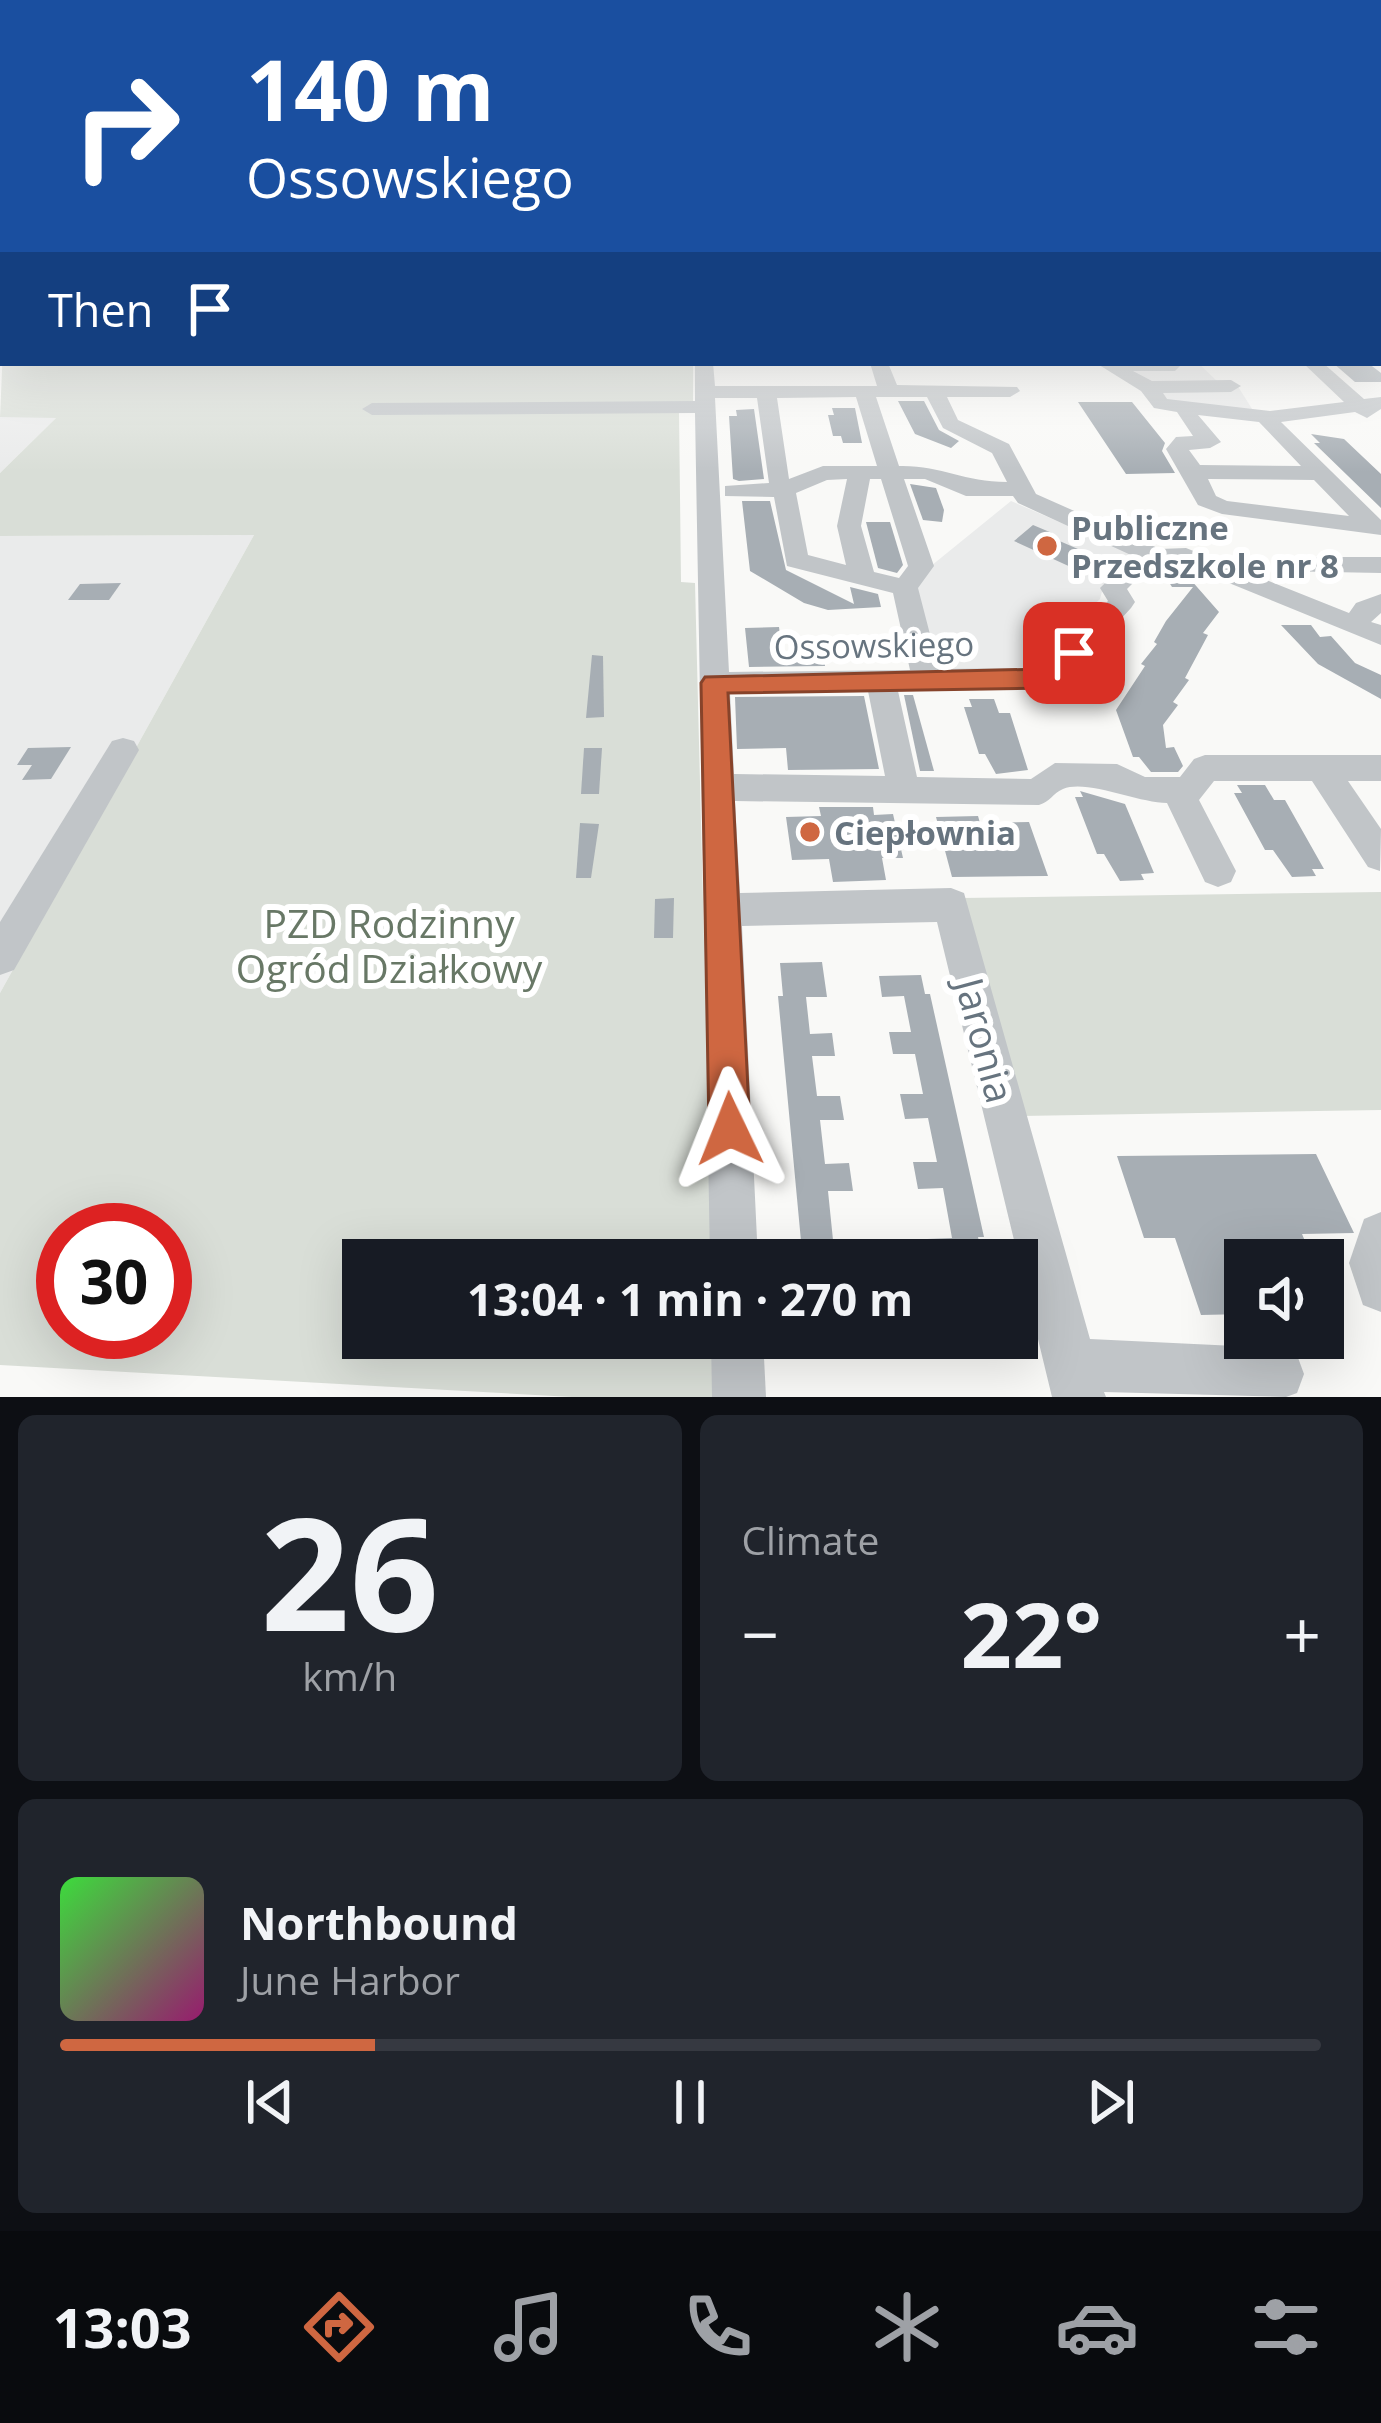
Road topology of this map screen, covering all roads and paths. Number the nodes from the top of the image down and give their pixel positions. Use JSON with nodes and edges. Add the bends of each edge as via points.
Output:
{"nodes":[{"id":1,"x":880,"y":366,"type":"edge"},
{"id":2,"x":1110,"y":366,"type":"edge"},
{"id":3,"x":1316,"y":366,"type":"edge"},
{"id":4,"x":813,"y":372,"type":"dead end"},
{"id":5,"x":1231,"y":386,"type":"dead end"},
{"id":6,"x":701,"y":388,"type":"edge"},
{"id":7,"x":934,"y":391,"type":"junction"},
{"id":8,"x":1010,"y":391,"type":"dead end"},
{"id":9,"x":777,"y":392,"type":"junction"},
{"id":10,"x":864,"y":392,"type":"junction"},
{"id":11,"x":889,"y":392,"type":"junction"},
{"id":12,"x":1155,"y":396,"type":"junction"},
{"id":13,"x":1371,"y":405,"type":"edge"},
{"id":14,"x":372,"y":409,"type":"dead end"},
{"id":15,"x":1193,"y":409,"type":"junction"},
{"id":16,"x":1270,"y":417,"type":"junction"},
{"id":17,"x":1381,"y":424,"type":"edge"},
{"id":18,"x":890,"y":472,"type":"junction"},
{"id":19,"x":1194,"y":472,"type":"junction"},
{"id":20,"x":860,"y":473,"type":"junction"},
{"id":21,"x":1321,"y":473,"type":"junction"},
{"id":22,"x":1022,"y":489,"type":"junction"},
{"id":23,"x":784,"y":490,"type":"junction"},
{"id":24,"x":733,"y":491,"type":"dead end"},
{"id":25,"x":1378,"y":529,"type":"edge"},
{"id":26,"x":1159,"y":558,"type":"junction"},
{"id":27,"x":1381,"y":565,"type":"edge"},
{"id":28,"x":1287,"y":566,"type":"dead end"},
{"id":29,"x":862,"y":577,"type":"junction"},
{"id":30,"x":905,"y":588,"type":"junction"},
{"id":31,"x":1381,"y":603,"type":"edge"},
{"id":32,"x":1368,"y":630,"type":"edge"},
{"id":33,"x":927,"y":681,"type":"junction"},
{"id":34,"x":881,"y":682,"type":"junction"},
{"id":35,"x":715,"y":683,"type":"junction"},
{"id":36,"x":124,"y":750,"type":"dead end"},
{"id":37,"x":1322,"y":769,"type":"junction"},
{"id":38,"x":1381,"y":769,"type":"edge"},
{"id":39,"x":718,"y":787,"type":"junction"},
{"id":40,"x":904,"y":790,"type":"junction"},
{"id":41,"x":1178,"y":790,"type":"junction"},
{"id":42,"x":1380,"y":856,"type":"edge"},
{"id":43,"x":1218,"y":871,"type":"dead end"},
{"id":44,"x":722,"y":910,"type":"junction"},
{"id":45,"x":0,"y":957,"type":"edge"},
{"id":46,"x":1381,"y":1236,"type":"edge"},
{"id":47,"x":733,"y":1239,"type":"edge"},
{"id":48,"x":1381,"y":1287,"type":"edge"},
{"id":49,"x":738,"y":1359,"type":"edge"},
{"id":50,"x":1278,"y":1374,"type":"dead end"},
{"id":51,"x":1075,"y":1380,"type":"edge"},
{"id":52,"x":739,"y":1397,"type":"edge"}],
"edges":[{"from":1,"to":11,"type":"street"},
{"from":2,"to":12,"type":"street"},
{"from":3,"to":13,"type":"street"},
{"from":4,"to":9,"type":"street"},
{"from":5,"to":12,"type":"street"},
{"from":6,"to":9,"type":"street"},
{"from":6,"to":14,"type":"street"},
{"from":6,"to":35,"type":"street"},
{"from":7,"to":8,"type":"street"},
{"from":7,"to":11,"type":"street"},
{"from":7,"to":22,"type":"street","via":[[950,424],[1001,449]]},
{"from":9,"to":10,"type":"street"},
{"from":9,"to":23,"type":"street"},
{"from":10,"to":11,"type":"street"},
{"from":10,"to":18,"type":"street"},
{"from":12,"to":15,"type":"street"},
{"from":13,"to":16,"type":"street"},
{"from":13,"to":17,"type":"street"},
{"from":15,"to":16,"type":"street"},
{"from":15,"to":19,"type":"street","via":[[1186,414],[1210,442],[1177,449]]},
{"from":16,"to":21,"type":"street"},
{"from":18,"to":20,"type":"street"},
{"from":18,"to":22,"type":"street","via":[[928,472],[966,489]]},
{"from":18,"to":30,"type":"street","via":[[921,566]]},
{"from":19,"to":21,"type":"street"},
{"from":19,"to":25,"type":"street","via":[[1206,500],[1222,507]]},
{"from":20,"to":23,"type":"street","via":[[823,473]]},
{"from":20,"to":29,"type":"street","via":[[849,526]]},
{"from":21,"to":25,"type":"street"},
{"from":22,"to":26,"type":"street","via":[[1026,498]]},
{"from":23,"to":24,"type":"street"},
{"from":23,"to":29,"type":"street","via":[[796,560]]},
{"from":26,"to":32,"type":"street","via":[[1177,553]]},
{"from":26,"to":33,"type":"street","name":"Ossowskiego","via":[[1139,562],[1114,588],[1122,602],[1051,678]]},
{"from":27,"to":28,"type":"street"},
{"from":29,"to":30,"type":"street"},
{"from":30,"to":33,"type":"street"},
{"from":31,"to":32,"type":"street","via":[[1366,610]]},
{"from":33,"to":34,"type":"street","name":"Ossowskiego"},
{"from":34,"to":35,"type":"street","name":"Ossowskiego"},
{"from":34,"to":40,"type":"street"},
{"from":35,"to":39,"type":"street"},
{"from":36,"to":45,"type":"street"},
{"from":37,"to":38,"type":"street"},
{"from":37,"to":41,"type":"street","via":[[1205,769],[1189,790]]},
{"from":37,"to":42,"type":"street"},
{"from":39,"to":40,"type":"street"},
{"from":39,"to":44,"type":"street"},
{"from":40,"to":41,"type":"street","via":[[1039,792],[1055,776],[1117,777],[1141,790]]},
{"from":41,"to":43,"type":"street"},
{"from":44,"to":47,"type":"street"},
{"from":44,"to":51,"type":"street","name":"Jaronia","via":[[951,905]]},
{"from":46,"to":48,"type":"street","via":[[1372,1264]]},
{"from":49,"to":52,"type":"street"},
{"from":50,"to":51,"type":"street"}]}
